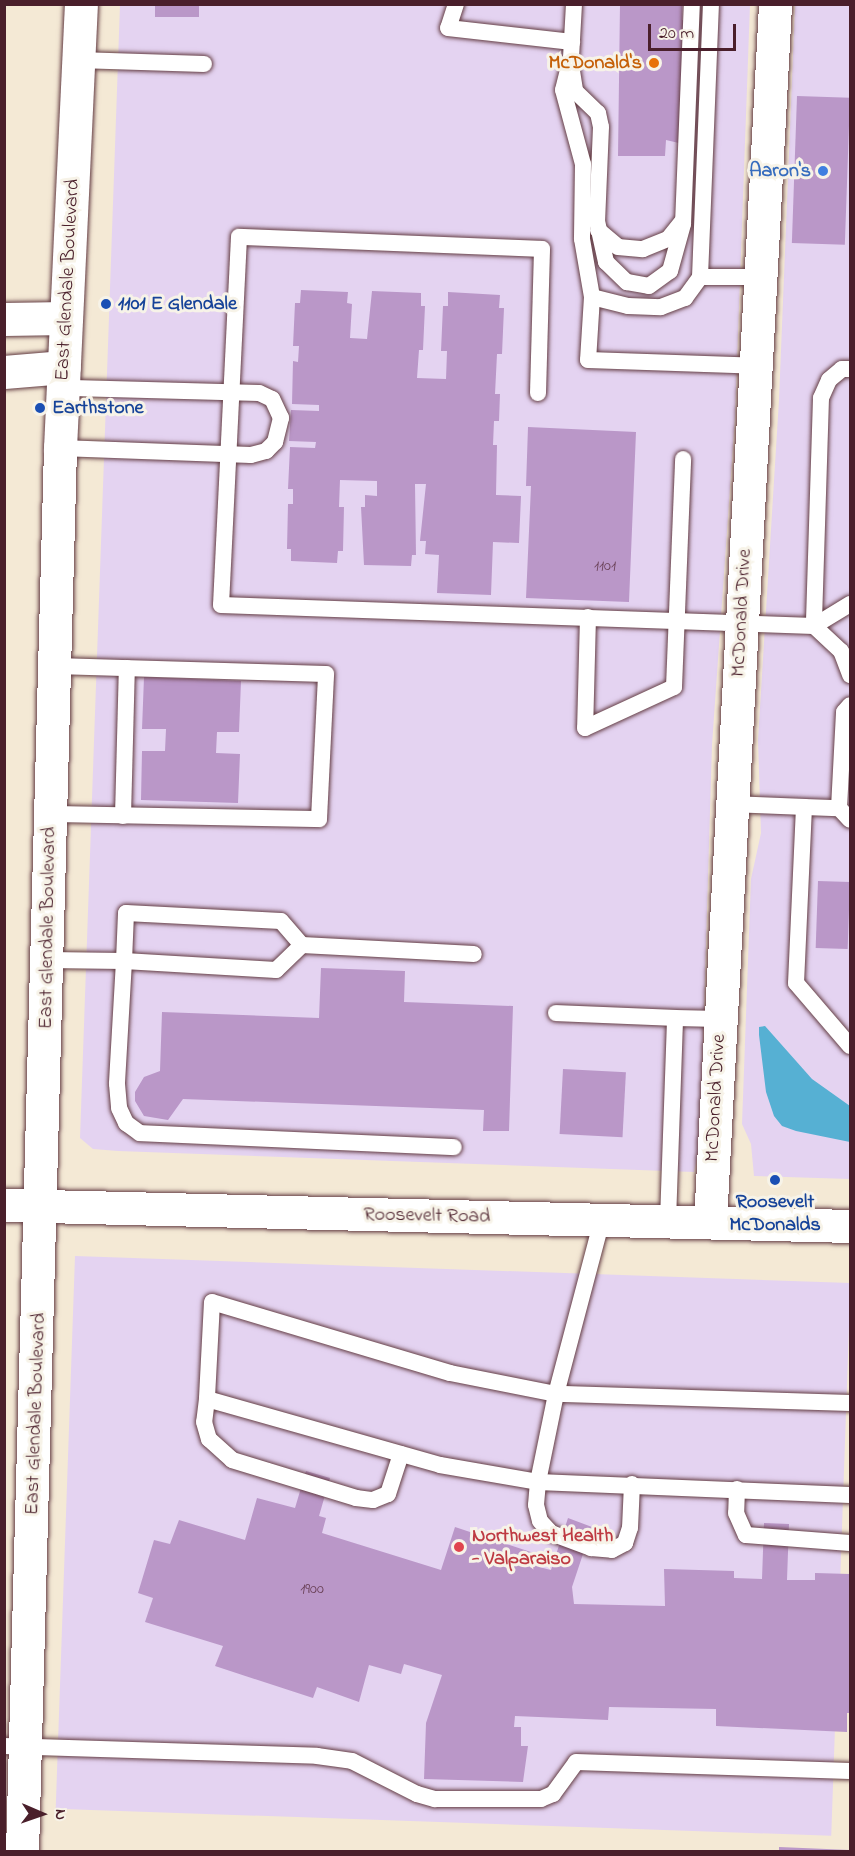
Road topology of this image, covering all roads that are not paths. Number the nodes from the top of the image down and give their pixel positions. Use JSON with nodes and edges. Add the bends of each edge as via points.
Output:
{"nodes":[{"id":1,"x":81,"y":4,"type":"edge"},
{"id":2,"x":456,"y":4,"type":"edge"},
{"id":3,"x":574,"y":4,"type":"edge"},
{"id":4,"x":692,"y":4,"type":"edge"},
{"id":5,"x":711,"y":4,"type":"edge"},
{"id":6,"x":776,"y":4,"type":"edge"},
{"id":7,"x":571,"y":50,"type":"junction"},
{"id":8,"x":78,"y":60,"type":"junction"},
{"id":9,"x":204,"y":64,"type":"dead end"},
{"id":10,"x":683,"y":220,"type":"junction"},
{"id":11,"x":598,"y":230,"type":"junction"},
{"id":12,"x":582,"y":239,"type":"junction"},
{"id":13,"x":606,"y":262,"type":"junction"},
{"id":14,"x":700,"y":277,"type":"junction"},
{"id":15,"x":760,"y":277,"type":"junction"},
{"id":16,"x":592,"y":297,"type":"junction"},
{"id":17,"x":66,"y":318,"type":"junction"},
{"id":18,"x":4,"y":319,"type":"edge"},
{"id":19,"x":756,"y":366,"type":"junction"},
{"id":20,"x":850,"y":369,"type":"edge"},
{"id":21,"x":4,"y":372,"type":"edge"},
{"id":22,"x":63,"y":377,"type":"junction"},
{"id":23,"x":231,"y":392,"type":"junction"},
{"id":24,"x":538,"y":393,"type":"dead end"},
{"id":25,"x":60,"y":448,"type":"junction"},
{"id":26,"x":229,"y":455,"type":"junction"},
{"id":27,"x":683,"y":459,"type":"dead end"},
{"id":28,"x":850,"y":604,"type":"edge"},
{"id":29,"x":588,"y":617,"type":"junction"},
{"id":30,"x":677,"y":621,"type":"junction"},
{"id":31,"x":742,"y":622,"type":"junction"},
{"id":32,"x":814,"y":626,"type":"junction"},
{"id":33,"x":55,"y":666,"type":"junction"},
{"id":34,"x":127,"y":668,"type":"junction"},
{"id":35,"x":850,"y":675,"type":"edge"},
{"id":36,"x":850,"y":705,"type":"edge"},
{"id":37,"x":732,"y":804,"type":"junction"},
{"id":38,"x":804,"y":807,"type":"junction"},
{"id":39,"x":50,"y":814,"type":"junction"},
{"id":40,"x":845,"y":814,"type":"edge"},
{"id":41,"x":123,"y":816,"type":"junction"},
{"id":42,"x":302,"y":945,"type":"junction"},
{"id":43,"x":474,"y":954,"type":"dead end"},
{"id":44,"x":47,"y":960,"type":"junction"},
{"id":45,"x":124,"y":962,"type":"junction"},
{"id":46,"x":556,"y":1013,"type":"dead end"},
{"id":47,"x":675,"y":1017,"type":"junction"},
{"id":48,"x":720,"y":1019,"type":"junction"},
{"id":49,"x":850,"y":1046,"type":"edge"},
{"id":50,"x":454,"y":1147,"type":"dead end"},
{"id":51,"x":4,"y":1205,"type":"edge"},
{"id":52,"x":42,"y":1206,"type":"junction"},
{"id":53,"x":602,"y":1220,"type":"junction"},
{"id":54,"x":668,"y":1221,"type":"junction"},
{"id":55,"x":710,"y":1221,"type":"junction"},
{"id":56,"x":850,"y":1226,"type":"edge"},
{"id":57,"x":556,"y":1394,"type":"junction"},
{"id":58,"x":207,"y":1399,"type":"junction"},
{"id":59,"x":850,"y":1403,"type":"edge"},
{"id":60,"x":401,"y":1454,"type":"junction"},
{"id":61,"x":538,"y":1482,"type":"junction"},
{"id":62,"x":632,"y":1484,"type":"junction"},
{"id":63,"x":737,"y":1489,"type":"junction"},
{"id":64,"x":850,"y":1495,"type":"edge"},
{"id":65,"x":850,"y":1543,"type":"edge"},
{"id":66,"x":15,"y":1746,"type":"edge"},
{"id":67,"x":850,"y":1771,"type":"edge"},
{"id":68,"x":22,"y":1851,"type":"edge"}],
"edges":[{"from":1,"to":8,"type":"street","name":"East Glendale Boulevard"},
{"from":2,"to":7,"type":"lane","via":[[448,28]]},
{"from":3,"to":7,"type":"lane"},
{"from":4,"to":10,"type":"lane"},
{"from":5,"to":14,"type":"lane"},
{"from":6,"to":15,"type":"street","name":"McDonald Drive"},
{"from":7,"to":11,"type":"lane","via":[[575,91],[598,113],[601,127]]},
{"from":7,"to":12,"type":"lane","via":[[563,90],[583,164]]},
{"from":8,"to":9,"type":"lane"},
{"from":8,"to":17,"type":"street","name":"East Glendale Boulevard"},
{"from":10,"to":11,"type":"lane","via":[[668,239],[643,249],[618,247]]},
{"from":10,"to":13,"type":"lane","via":[[674,262],[649,286],[627,282]]},
{"from":11,"to":13,"type":"lane"},
{"from":12,"to":13,"type":"lane"},
{"from":12,"to":16,"type":"lane"},
{"from":14,"to":15,"type":"lane"},
{"from":14,"to":16,"type":"lane","via":[[685,298],[660,306],[628,306]]},
{"from":15,"to":19,"type":"street","name":"McDonald Drive"},
{"from":16,"to":19,"type":"lane","via":[[588,360]]},
{"from":17,"to":18,"type":"street"},
{"from":17,"to":22,"type":"street","name":"East Glendale Boulevard"},
{"from":19,"to":31,"type":"street","name":"McDonald Drive"},
{"from":20,"to":32,"type":"lane","via":[[842,369],[829,380],[821,398]]},
{"from":21,"to":22,"type":"street"},
{"from":22,"to":23,"type":"lane"},
{"from":22,"to":25,"type":"street","name":"East Glendale Boulevard"},
{"from":23,"to":24,"type":"lane","via":[[239,237],[542,249]]},
{"from":23,"to":26,"type":"lane"},
{"from":23,"to":26,"type":"lane","via":[[260,393],[272,399],[281,418],[275,442],[266,451]]},
{"from":25,"to":26,"type":"lane"},
{"from":25,"to":33,"type":"street","name":"East Glendale Boulevard"},
{"from":26,"to":29,"type":"lane","via":[[221,605]]},
{"from":27,"to":30,"type":"lane"},
{"from":28,"to":32,"type":"lane"},
{"from":29,"to":30,"type":"lane"},
{"from":29,"to":30,"type":"lane","via":[[585,728],[674,687]]},
{"from":30,"to":31,"type":"lane"},
{"from":31,"to":32,"type":"lane"},
{"from":31,"to":37,"type":"street","name":"McDonald Drive"},
{"from":32,"to":35,"type":"lane","via":[[841,651]]},
{"from":33,"to":34,"type":"lane"},
{"from":33,"to":39,"type":"street","name":"East Glendale Boulevard"},
{"from":34,"to":41,"type":"lane"},
{"from":34,"to":41,"type":"lane","via":[[326,674],[319,819]]},
{"from":36,"to":40,"type":"lane","via":[[844,712]]},
{"from":37,"to":38,"type":"lane"},
{"from":37,"to":48,"type":"street","name":"McDonald Drive"},
{"from":38,"to":40,"type":"lane"},
{"from":38,"to":49,"type":"lane","via":[[796,983]]},
{"from":39,"to":41,"type":"lane"},
{"from":39,"to":44,"type":"street","name":"East Glendale Boulevard"},
{"from":42,"to":43,"type":"lane"},
{"from":42,"to":45,"type":"lane","via":[[276,970]]},
{"from":42,"to":45,"type":"lane","via":[[281,921],[126,913]]},
{"from":44,"to":45,"type":"lane"},
{"from":44,"to":52,"type":"street","name":"East Glendale Boulevard"},
{"from":45,"to":50,"type":"lane","via":[[119,1108],[126,1123],[140,1133]]},
{"from":46,"to":47,"type":"lane"},
{"from":47,"to":48,"type":"lane"},
{"from":47,"to":54,"type":"lane"},
{"from":48,"to":55,"type":"street","name":"McDonald Drive"},
{"from":51,"to":52,"type":"street","name":"Roosevelt Road"},
{"from":52,"to":53,"type":"street","name":"Roosevelt Road"},
{"from":52,"to":66,"type":"street","name":"East Glendale Boulevard"},
{"from":53,"to":54,"type":"street","name":"Roosevelt Road"},
{"from":53,"to":57,"type":"lane"},
{"from":54,"to":55,"type":"street","name":"Roosevelt Road"},
{"from":55,"to":56,"type":"street","name":"Roosevelt Road"},
{"from":57,"to":58,"type":"lane","via":[[439,1370],[212,1302]]},
{"from":57,"to":59,"type":"lane"},
{"from":57,"to":61,"type":"lane"},
{"from":58,"to":60,"type":"lane"},
{"from":58,"to":60,"type":"lane","via":[[204,1422],[209,1439],[232,1460],[356,1498],[373,1500],[388,1494]]},
{"from":60,"to":61,"type":"lane"},
{"from":61,"to":62,"type":"lane"},
{"from":61,"to":62,"type":"lane","via":[[538,1513],[551,1533],[591,1548],[612,1550],[625,1543],[630,1528]]},
{"from":62,"to":63,"type":"lane"},
{"from":63,"to":64,"type":"lane"},
{"from":63,"to":65,"type":"lane","via":[[736,1513],[746,1534]]},
{"from":66,"to":67,"type":"lane","via":[[317,1756],[352,1761],[435,1799],[541,1799],[553,1794],[576,1762]]},
{"from":66,"to":68,"type":"street","name":"East Glendale Boulevard"}]}
